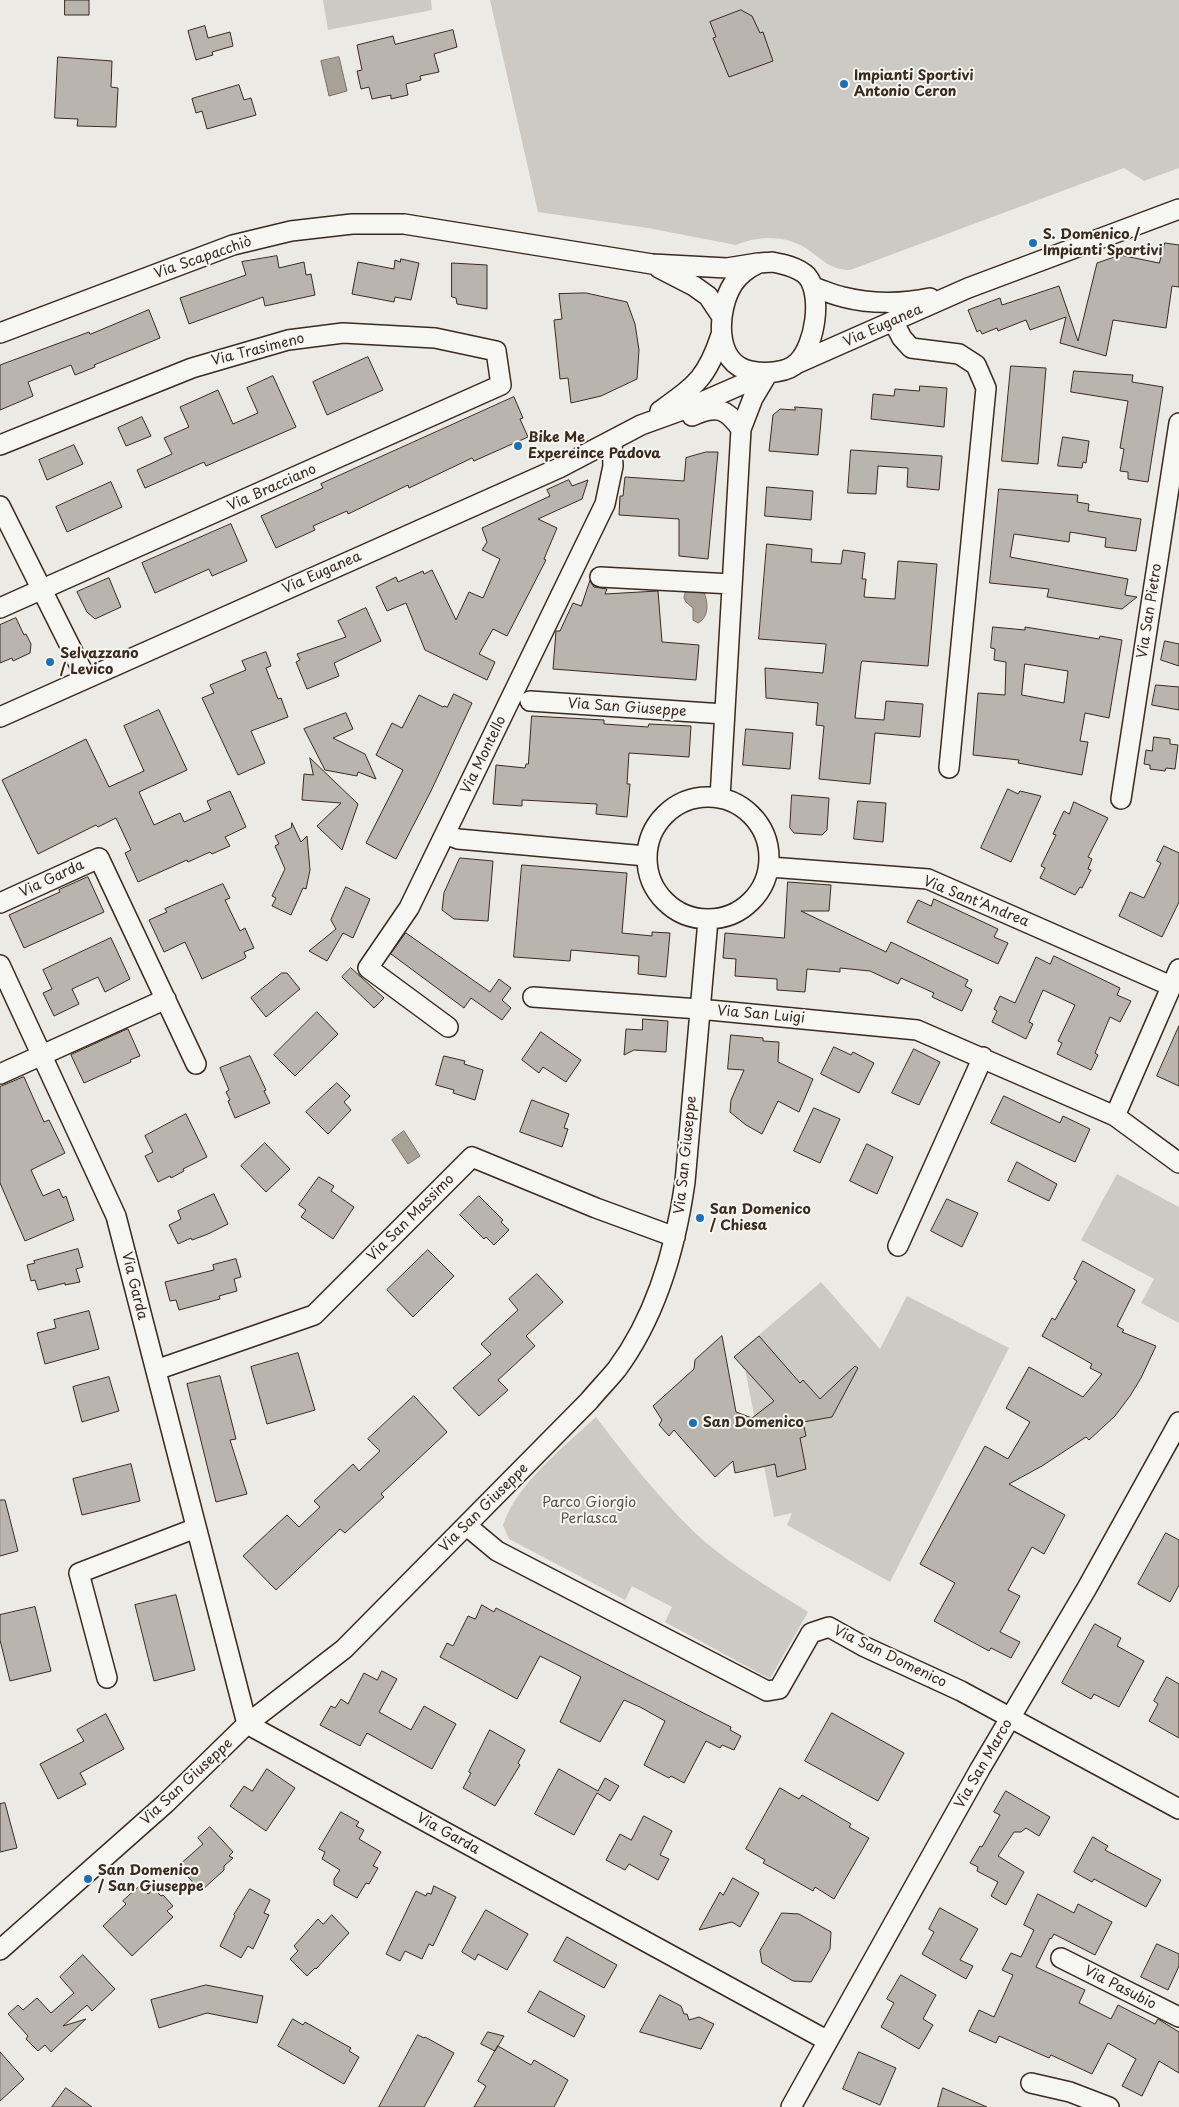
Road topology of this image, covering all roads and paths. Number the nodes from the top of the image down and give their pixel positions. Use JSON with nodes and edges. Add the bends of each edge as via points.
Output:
{"nodes":[{"id":1,"x":1179,"y":209,"type":"edge"},
{"id":2,"x":758,"y":263,"type":"junction"},
{"id":3,"x":652,"y":264,"type":"junction"},
{"id":4,"x":813,"y":286,"type":"junction"},
{"id":5,"x":968,"y":288,"type":"junction"},
{"id":6,"x":893,"y":321,"type":"junction"},
{"id":7,"x":0,"y":333,"type":"edge"},
{"id":8,"x":723,"y":334,"type":"junction"},
{"id":9,"x":798,"y":363,"type":"junction"},
{"id":10,"x":768,"y":373,"type":"junction"},
{"id":11,"x":501,"y":385,"type":"joint"},
{"id":12,"x":731,"y":389,"type":"junction"},
{"id":13,"x":1179,"y":423,"type":"edge"},
{"id":14,"x":641,"y":425,"type":"junction"},
{"id":15,"x":741,"y":429,"type":"junction"},
{"id":16,"x":612,"y":441,"type":"junction"},
{"id":17,"x":0,"y":445,"type":"edge"},
{"id":18,"x":0,"y":506,"type":"edge"},
{"id":19,"x":1172,"y":517,"type":"edge"},
{"id":20,"x":600,"y":577,"type":"dead end"},
{"id":21,"x":732,"y":584,"type":"junction"},
{"id":22,"x":42,"y":590,"type":"junction"},
{"id":23,"x":0,"y":608,"type":"edge"},
{"id":24,"x":86,"y":678,"type":"junction"},
{"id":25,"x":530,"y":701,"type":"dead end"},
{"id":26,"x":724,"y":714,"type":"junction"},
{"id":27,"x":0,"y":717,"type":"edge"},
{"id":28,"x":950,"y":768,"type":"dead end"},
{"id":29,"x":720,"y":798,"type":"junction"},
{"id":30,"x":1121,"y":799,"type":"dead end"},
{"id":31,"x":445,"y":834,"type":"junction"},
{"id":32,"x":646,"y":856,"type":"junction"},
{"id":33,"x":770,"y":867,"type":"junction"},
{"id":34,"x":0,"y":903,"type":"edge"},
{"id":35,"x":708,"y":920,"type":"junction"},
{"id":36,"x":0,"y":965,"type":"edge"},
{"id":37,"x":1179,"y":969,"type":"edge"},
{"id":38,"x":1171,"y":986,"type":"junction"},
{"id":39,"x":533,"y":997,"type":"dead end"},
{"id":40,"x":166,"y":998,"type":"junction"},
{"id":41,"x":700,"y":1009,"type":"junction"},
{"id":42,"x":448,"y":1027,"type":"dead end"},
{"id":43,"x":42,"y":1056,"type":"junction"},
{"id":44,"x":983,"y":1057,"type":"junction"},
{"id":45,"x":196,"y":1064,"type":"dead end"},
{"id":46,"x":0,"y":1074,"type":"edge"},
{"id":47,"x":1115,"y":1116,"type":"junction"},
{"id":48,"x":1179,"y":1162,"type":"edge"},
{"id":49,"x":675,"y":1237,"type":"junction"},
{"id":50,"x":898,"y":1246,"type":"dead end"},
{"id":51,"x":156,"y":1370,"type":"junction"},
{"id":52,"x":1179,"y":1422,"type":"edge"},
{"id":53,"x":467,"y":1526,"type":"junction"},
{"id":54,"x":196,"y":1528,"type":"junction"},
{"id":55,"x":107,"y":1678,"type":"dead end"},
{"id":56,"x":1010,"y":1720,"type":"junction"},
{"id":57,"x":247,"y":1724,"type":"junction"},
{"id":58,"x":1179,"y":1809,"type":"edge"},
{"id":59,"x":0,"y":1950,"type":"edge"},
{"id":60,"x":1061,"y":1958,"type":"dead end"},
{"id":61,"x":1179,"y":2017,"type":"edge"},
{"id":62,"x":828,"y":2041,"type":"junction"},
{"id":63,"x":1031,"y":2083,"type":"dead end"},
{"id":64,"x":791,"y":2107,"type":"edge"},
{"id":65,"x":1109,"y":2107,"type":"edge"}],
"edges":[{"from":1,"to":5,"type":"street","name":"Via Euganea"},
{"from":2,"to":3,"type":"street","name":"Via Scapacchiò","via":[[727,268]]},
{"from":2,"to":4,"type":"street","name":"Via Euganea","via":[[790,266],[806,275]]},
{"from":2,"to":8,"type":"street","name":"Via Euganea","via":[[734,282],[728,295]]},
{"from":3,"to":7,"type":"street","name":"Via Scapacchiò","via":[[414,226],[352,224],[291,231],[233,245]]},
{"from":3,"to":8,"type":"street","name":"Via Scapacchiò","via":[[708,296]]},
{"from":4,"to":5,"type":"street","name":"Via Euganea","via":[[843,297],[895,302],[920,300]]},
{"from":4,"to":9,"type":"street","via":[[815,316],[807,350]]},
{"from":5,"to":6,"type":"street","name":"Via Euganea"},
{"from":6,"to":9,"type":"street","name":"Via Euganea"},
{"from":6,"to":28,"type":"street","via":[[911,348],[960,354],[976,365],[986,388]]},
{"from":8,"to":10,"type":"street","name":"Via Euganea","via":[[736,365],[749,371]]},
{"from":8,"to":12,"type":"street"},
{"from":8,"to":14,"type":"street","name":"Via Euganea","via":[[706,372],[692,387]]},
{"from":9,"to":10,"type":"street","name":"Via Euganea"},
{"from":10,"to":12,"type":"street","name":"Via Euganea"},
{"from":10,"to":15,"type":"street","via":[[753,398]]},
{"from":11,"to":17,"type":"street","name":"Via Trasimeno","via":[[496,351],[435,338],[343,333],[288,340],[192,368]]},
{"from":11,"to":22,"type":"street","name":"Via Bracciano"},
{"from":12,"to":14,"type":"street","name":"Via Euganea"},
{"from":12,"to":15,"type":"street"},
{"from":13,"to":19,"type":"street","name":"Via San Pietro"},
{"from":14,"to":15,"type":"street","via":[[687,418],[711,409],[730,414]]},
{"from":14,"to":16,"type":"street","name":"Via Euganea"},
{"from":15,"to":21,"type":"street"},
{"from":16,"to":24,"type":"street","name":"Via Euganea","via":[[453,516]]},
{"from":16,"to":31,"type":"street","name":"Via Montello","via":[[613,466],[605,504]]},
{"from":18,"to":22,"type":"street"},
{"from":19,"to":30,"type":"street","name":"Via San Pietro"},
{"from":20,"to":21,"type":"street"},
{"from":21,"to":26,"type":"street"},
{"from":22,"to":23,"type":"street","name":"Via Bracciano"},
{"from":22,"to":24,"type":"street"},
{"from":24,"to":27,"type":"street","name":"Via Euganea"},
{"from":25,"to":26,"type":"street","name":"Via San Giuseppe"},
{"from":26,"to":29,"type":"street"},
{"from":29,"to":32,"type":"street","via":[[698,797],[678,804],[662,817],[651,835]]},
{"from":29,"to":33,"type":"street","via":[[737,804],[764,830],[770,848]]},
{"from":31,"to":32,"type":"street","via":[[458,839]]},
{"from":31,"to":42,"type":"street","name":"Via Montello","via":[[409,908],[368,968]]},
{"from":32,"to":35,"type":"street","via":[[648,875],[664,901],[688,917]]},
{"from":33,"to":35,"type":"street","via":[[765,884],[755,899],[726,918]]},
{"from":33,"to":38,"type":"street","name":"Via Sant'Andrea","via":[[928,879]]},
{"from":34,"to":40,"type":"street","name":"Via Garda","via":[[99,858]]},
{"from":35,"to":41,"type":"street","name":"Via San Giuseppe"},
{"from":36,"to":43,"type":"street","name":"Via Garda"},
{"from":37,"to":38,"type":"street"},
{"from":38,"to":47,"type":"street"},
{"from":39,"to":41,"type":"street","name":"Via San Luigi"},
{"from":40,"to":43,"type":"street"},
{"from":40,"to":45,"type":"street","name":"Via Garda"},
{"from":41,"to":44,"type":"street","name":"Via San Luigi","via":[[917,1030]]},
{"from":41,"to":49,"type":"street","name":"Via San Giuseppe","via":[[685,1182]]},
{"from":43,"to":46,"type":"street"},
{"from":43,"to":51,"type":"street","name":"Via Garda","via":[[116,1216]]},
{"from":44,"to":47,"type":"street","name":"Via San Luigi"},
{"from":44,"to":50,"type":"street"},
{"from":47,"to":48,"type":"street","name":"Via San Luigi"},
{"from":49,"to":51,"type":"street","name":"Via San Massimo","via":[[472,1157],[314,1315]]},
{"from":49,"to":53,"type":"street","name":"Via San Giuseppe","via":[[654,1298],[617,1368]]},
{"from":51,"to":54,"type":"street","name":"Via Garda"},
{"from":52,"to":56,"type":"street","name":"Via San Marco"},
{"from":53,"to":56,"type":"street","name":"Via San Domenico","via":[[497,1551],[767,1691],[779,1689],[811,1633],[829,1627],[961,1691]]},
{"from":53,"to":57,"type":"street","name":"Via San Giuseppe","via":[[344,1649]]},
{"from":54,"to":55,"type":"street","via":[[79,1573]]},
{"from":54,"to":57,"type":"street","name":"Via Garda"},
{"from":56,"to":58,"type":"street","name":"Via San Domenico"},
{"from":56,"to":62,"type":"street","name":"Via San Marco"},
{"from":57,"to":59,"type":"street","name":"Via San Giuseppe","via":[[166,1804]]},
{"from":57,"to":62,"type":"street","name":"Via Garda"},
{"from":60,"to":61,"type":"street","name":"Via Pasubio"},
{"from":62,"to":64,"type":"street","name":"Via San Marco"},
{"from":63,"to":65,"type":"street","via":[[1070,2092]]}]}
